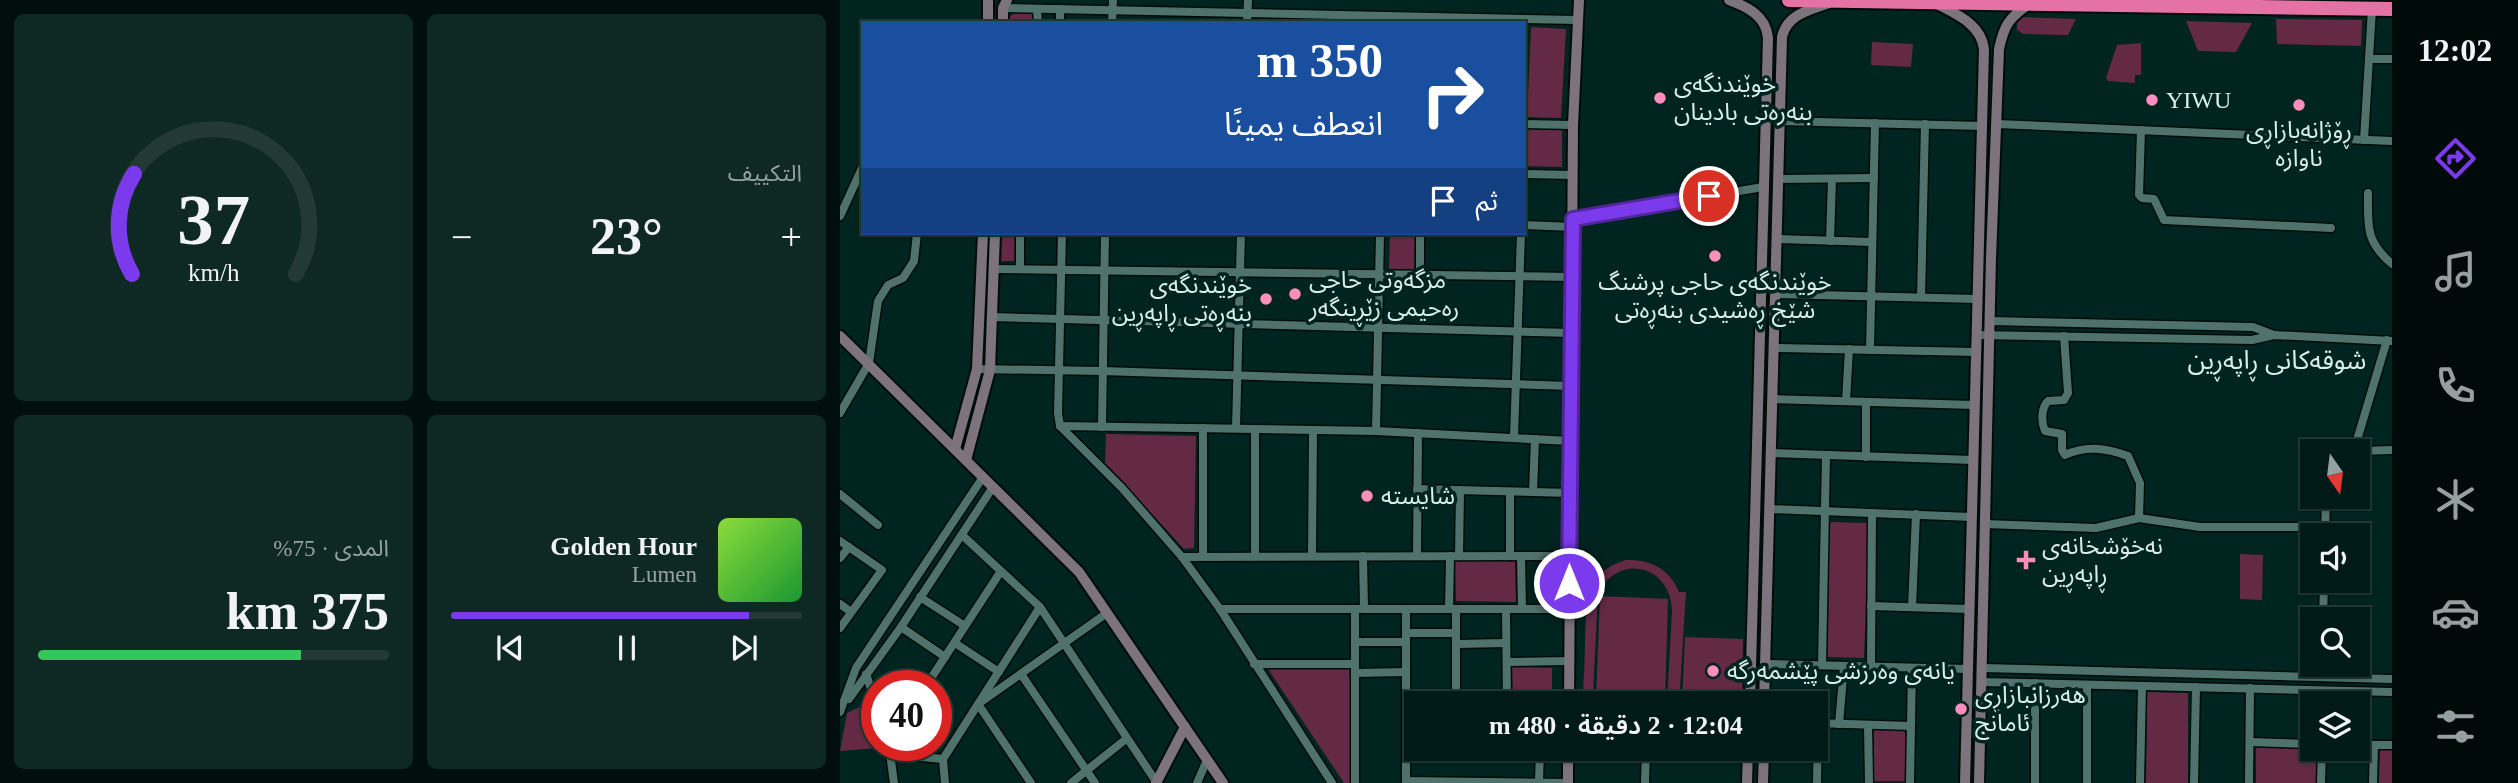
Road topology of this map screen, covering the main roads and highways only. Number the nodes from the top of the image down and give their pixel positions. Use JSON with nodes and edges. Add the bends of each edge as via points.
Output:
{"nodes":[{"id":1,"x":1789,"y":0,"type":"edge"},
{"id":2,"x":1836,"y":1,"type":"edge"},
{"id":3,"x":2392,"y":9,"type":"edge"}],
"edges":[{"from":1,"to":2,"type":"highway"},
{"from":2,"to":3,"type":"highway"}]}
